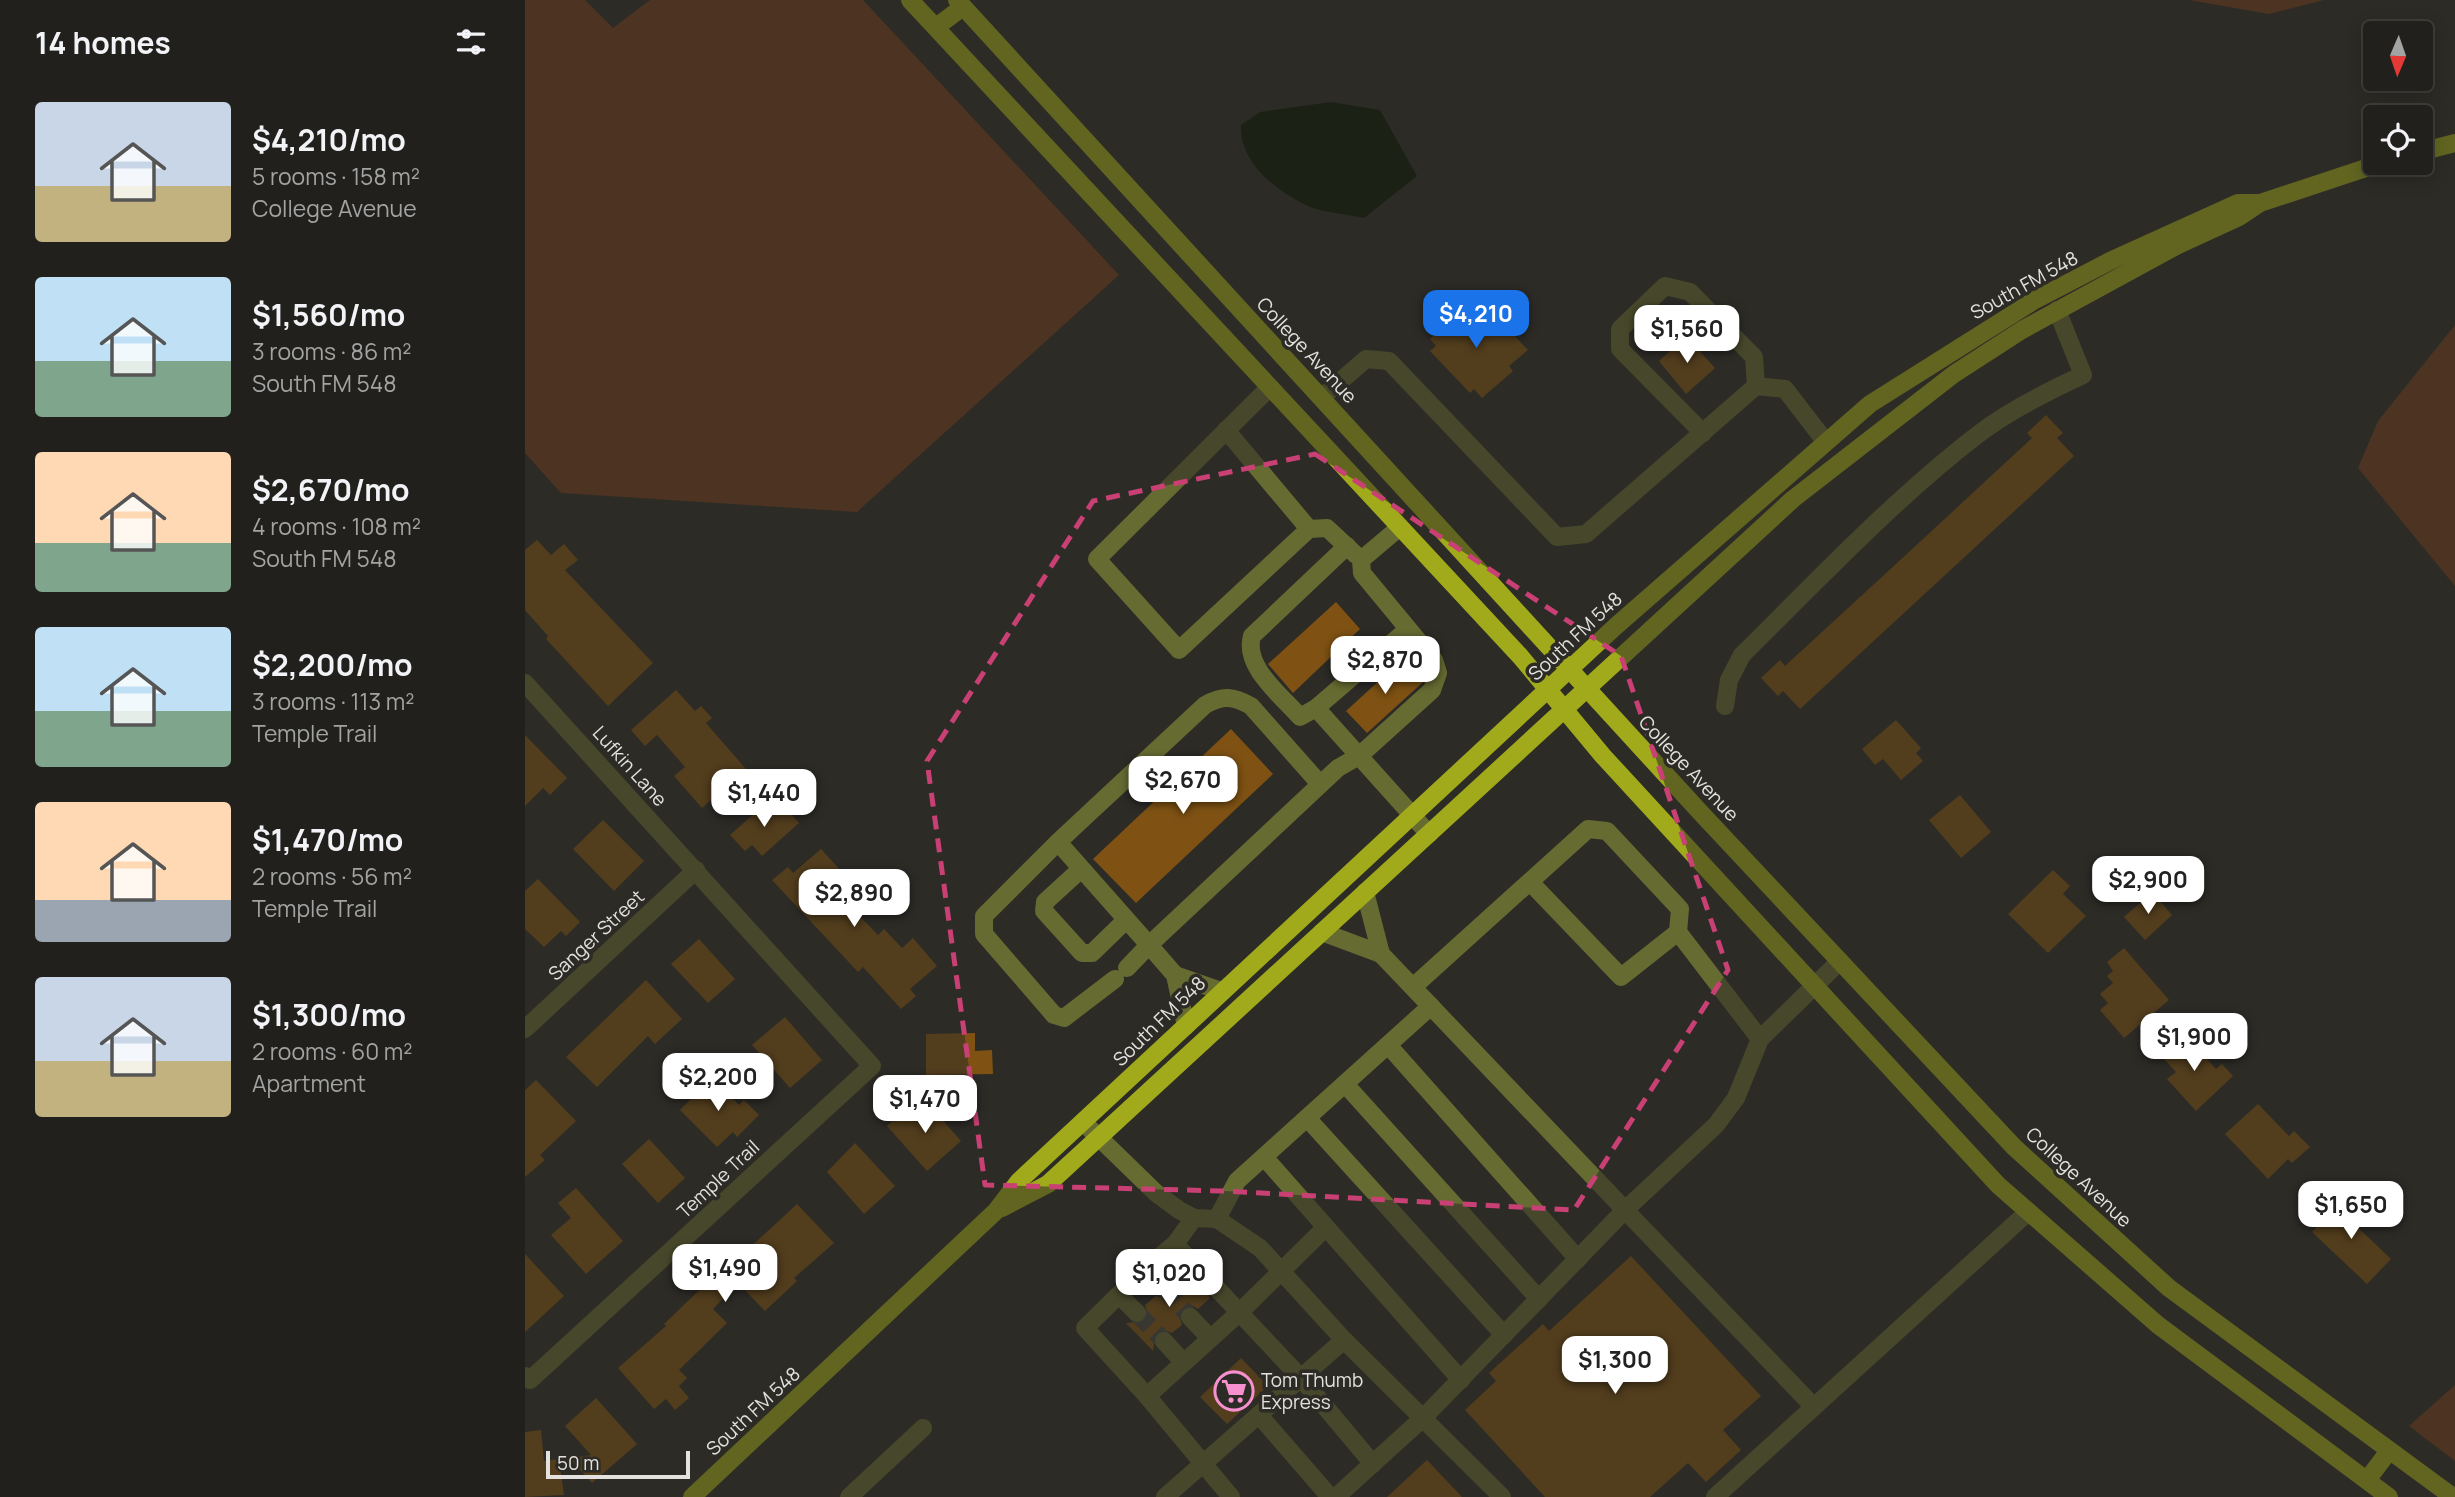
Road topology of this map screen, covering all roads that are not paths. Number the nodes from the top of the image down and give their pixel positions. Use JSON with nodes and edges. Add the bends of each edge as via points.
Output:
{"nodes":[{"id":1,"x":910,"y":0,"type":"edge"},
{"id":2,"x":963,"y":2,"type":"edge"},
{"id":3,"x":936,"y":27,"type":"junction"},
{"id":4,"x":2455,"y":143,"type":"edge"},
{"id":5,"x":2433,"y":149,"type":"edge"},
{"id":6,"x":2363,"y":169,"type":"edge"},
{"id":7,"x":2260,"y":203,"type":"junction"},
{"id":8,"x":2057,"y":310,"type":"junction"},
{"id":9,"x":1756,"y":386,"type":"junction"},
{"id":10,"x":1270,"y":387,"type":"junction"},
{"id":11,"x":1322,"y":397,"type":"junction"},
{"id":12,"x":1226,"y":430,"type":"junction"},
{"id":13,"x":1703,"y":433,"type":"junction"},
{"id":14,"x":1825,"y":441,"type":"junction"},
{"id":15,"x":1400,"y":527,"type":"junction"},
{"id":16,"x":1309,"y":529,"type":"junction"},
{"id":17,"x":1347,"y":547,"type":"junction"},
{"id":18,"x":1361,"y":560,"type":"junction"},
{"id":19,"x":1408,"y":629,"type":"junction"},
{"id":20,"x":1570,"y":669,"type":"junction"},
{"id":21,"x":525,"y":683,"type":"edge"},
{"id":22,"x":1587,"y":688,"type":"junction"},
{"id":23,"x":1548,"y":690,"type":"junction"},
{"id":24,"x":1725,"y":706,"type":"dead end"},
{"id":25,"x":1316,"y":708,"type":"junction"},
{"id":26,"x":1564,"y":710,"type":"junction"},
{"id":27,"x":1359,"y":756,"type":"junction"},
{"id":28,"x":1320,"y":785,"type":"junction"},
{"id":29,"x":1413,"y":815,"type":"junction"},
{"id":30,"x":1429,"y":834,"type":"junction"},
{"id":31,"x":1058,"y":842,"type":"junction"},
{"id":32,"x":696,"y":870,"type":"junction"},
{"id":33,"x":1080,"y":870,"type":"junction"},
{"id":34,"x":1530,"y":882,"type":"junction"},
{"id":35,"x":1365,"y":892,"type":"junction"},
{"id":36,"x":1126,"y":920,"type":"junction"},
{"id":37,"x":1322,"y":932,"type":"junction"},
{"id":38,"x":1678,"y":932,"type":"junction"},
{"id":39,"x":1149,"y":945,"type":"junction"},
{"id":40,"x":1381,"y":954,"type":"junction"},
{"id":41,"x":1840,"y":961,"type":"junction"},
{"id":42,"x":1175,"y":975,"type":"junction"},
{"id":43,"x":1815,"y":986,"type":"junction"},
{"id":44,"x":1413,"y":987,"type":"junction"},
{"id":45,"x":1221,"y":991,"type":"junction"},
{"id":46,"x":1431,"y":1006,"type":"junction"},
{"id":47,"x":1186,"y":1026,"type":"junction"},
{"id":48,"x":525,"y":1029,"type":"edge"},
{"id":49,"x":1760,"y":1040,"type":"junction"},
{"id":50,"x":1388,"y":1045,"type":"junction"},
{"id":51,"x":872,"y":1066,"type":"joint"},
{"id":52,"x":1345,"y":1084,"type":"junction"},
{"id":53,"x":1307,"y":1118,"type":"junction"},
{"id":54,"x":1083,"y":1122,"type":"junction"},
{"id":55,"x":1098,"y":1138,"type":"junction"},
{"id":56,"x":1264,"y":1157,"type":"junction"},
{"id":57,"x":1625,"y":1210,"type":"junction"},
{"id":58,"x":996,"y":1211,"type":"junction"},
{"id":59,"x":2028,"y":1212,"type":"junction"},
{"id":60,"x":1194,"y":1219,"type":"junction"},
{"id":61,"x":1217,"y":1219,"type":"junction"},
{"id":62,"x":1326,"y":1227,"type":"junction"},
{"id":63,"x":1175,"y":1244,"type":"junction"},
{"id":64,"x":1578,"y":1259,"type":"junction"},
{"id":65,"x":1146,"y":1268,"type":"junction"},
{"id":66,"x":1280,"y":1269,"type":"junction"},
{"id":67,"x":1164,"y":1288,"type":"tunnel mouth"},
{"id":68,"x":1119,"y":1295,"type":"junction"},
{"id":69,"x":1539,"y":1299,"type":"junction"},
{"id":70,"x":1240,"y":1312,"type":"junction"},
{"id":71,"x":1137,"y":1313,"type":"tunnel mouth"},
{"id":72,"x":1190,"y":1317,"type":"tunnel mouth"},
{"id":73,"x":1504,"y":1335,"type":"junction"},
{"id":74,"x":1210,"y":1338,"type":"junction"},
{"id":75,"x":1344,"y":1340,"type":"junction"},
{"id":76,"x":1164,"y":1341,"type":"tunnel mouth"},
{"id":77,"x":1183,"y":1362,"type":"junction"},
{"id":78,"x":528,"y":1378,"type":"edge"},
{"id":79,"x":1301,"y":1378,"type":"junction"},
{"id":80,"x":1461,"y":1380,"type":"junction"},
{"id":81,"x":1147,"y":1396,"type":"junction"},
{"id":82,"x":1814,"y":1407,"type":"junction"},
{"id":83,"x":1259,"y":1415,"type":"junction"},
{"id":84,"x":1423,"y":1418,"type":"junction"},
{"id":85,"x":923,"y":1427,"type":"dead end"},
{"id":86,"x":2389,"y":1451,"type":"junction"},
{"id":87,"x":1203,"y":1462,"type":"junction"},
{"id":88,"x":1373,"y":1464,"type":"junction"},
{"id":89,"x":2367,"y":1480,"type":"junction"},
{"id":90,"x":692,"y":1497,"type":"edge"},
{"id":91,"x":849,"y":1497,"type":"edge"},
{"id":92,"x":1165,"y":1497,"type":"edge"},
{"id":93,"x":1231,"y":1497,"type":"edge"},
{"id":94,"x":1330,"y":1497,"type":"edge"},
{"id":95,"x":1336,"y":1497,"type":"edge"},
{"id":96,"x":1502,"y":1497,"type":"edge"},
{"id":97,"x":1715,"y":1497,"type":"edge"},
{"id":98,"x":2389,"y":1497,"type":"edge"},
{"id":99,"x":2453,"y":1497,"type":"edge"}],
"edges":[{"from":1,"to":3,"type":"main road"},
{"from":2,"to":3,"type":"main road"},
{"from":2,"to":11,"type":"main road","name":"College Avenue"},
{"from":3,"to":10,"type":"main road"},
{"from":4,"to":5,"type":"main road"},
{"from":6,"to":7,"type":"main road","name":"South FM 548"},
{"from":7,"to":8,"type":"main road","name":"South FM 548"},
{"from":7,"to":14,"type":"main road","name":"South FM 548","via":[[2238,203],[2035,300],[1870,404]]},
{"from":8,"to":22,"type":"main road","name":"South FM 548","via":[[1954,374],[1793,499]]},
{"from":8,"to":24,"type":"street","via":[[2083,375],[1977,435],[1873,527],[1742,655],[1729,680]]},
{"from":9,"to":13,"type":"street"},
{"from":9,"to":13,"type":"street","via":[[1754,357],[1690,292],[1665,286],[1649,298],[1620,329],[1620,349]]},
{"from":9,"to":14,"type":"street","via":[[1785,389]]},
{"from":10,"to":12,"type":"street"},
{"from":10,"to":15,"type":"main road"},
{"from":11,"to":13,"type":"street","via":[[1366,359],[1389,361],[1557,537],[1586,534]]},
{"from":11,"to":20,"type":"main road","name":"College Avenue"},
{"from":12,"to":16,"type":"street"},
{"from":12,"to":16,"type":"street","via":[[1097,559],[1179,650]]},
{"from":14,"to":20,"type":"main road","name":"South FM 548"},
{"from":15,"to":18,"type":"street"},
{"from":15,"to":23,"type":"main road"},
{"from":16,"to":17,"type":"street","via":[[1328,528]]},
{"from":17,"to":18,"type":"street"},
{"from":17,"to":25,"type":"street","via":[[1252,636],[1249,648],[1256,666],[1300,717]]},
{"from":18,"to":19,"type":"street","via":[[1366,581]]},
{"from":19,"to":25,"type":"street"},
{"from":19,"to":27,"type":"street","via":[[1434,660],[1438,673],[1432,690]]},
{"from":20,"to":22,"type":"main road","name":"College Avenue"},
{"from":20,"to":23,"type":"main road","name":"South FM 548"},
{"from":21,"to":32,"type":"street","name":"Lufkin Lane"},
{"from":22,"to":26,"type":"main road","name":"South FM 548"},
{"from":22,"to":41,"type":"main road","name":"College Avenue"},
{"from":23,"to":26,"type":"main road"},
{"from":23,"to":29,"type":"main road","name":"South FM 548"},
{"from":25,"to":27,"type":"street"},
{"from":26,"to":30,"type":"main road","name":"South FM 548"},
{"from":26,"to":43,"type":"main road"},
{"from":27,"to":28,"type":"street"},
{"from":27,"to":29,"type":"street"},
{"from":28,"to":31,"type":"street","via":[[1251,706],[1236,698],[1220,697],[1205,705]]},
{"from":28,"to":39,"type":"street"},
{"from":29,"to":30,"type":"street"},
{"from":29,"to":45,"type":"main road","name":"South FM 548"},
{"from":30,"to":35,"type":"main road","name":"South FM 548"},
{"from":31,"to":33,"type":"street"},
{"from":31,"to":39,"type":"street","via":[[984,916],[984,934],[1054,1016],[1063,1018],[1121,974]]},
{"from":32,"to":48,"type":"street","name":"Sanger Street"},
{"from":32,"to":51,"type":"street","name":"Lufkin Lane"},
{"from":33,"to":36,"type":"street"},
{"from":33,"to":36,"type":"street","via":[[1045,902],[1044,911],[1082,953],[1092,953]]},
{"from":34,"to":38,"type":"street","via":[[1621,977]]},
{"from":34,"to":38,"type":"street","via":[[1588,829],[1607,831],[1680,909]]},
{"from":34,"to":44,"type":"street"},
{"from":35,"to":37,"type":"main road","name":"South FM 548"},
{"from":35,"to":40,"type":"street"},
{"from":36,"to":39,"type":"street"},
{"from":37,"to":40,"type":"street"},
{"from":37,"to":55,"type":"main road","name":"South FM 548"},
{"from":38,"to":49,"type":"street"},
{"from":39,"to":42,"type":"street"},
{"from":40,"to":44,"type":"street"},
{"from":41,"to":43,"type":"street"},
{"from":41,"to":86,"type":"main road","name":"College Avenue","via":[[2052,1184],[2169,1288]]},
{"from":42,"to":45,"type":"street"},
{"from":42,"to":47,"type":"street"},
{"from":43,"to":49,"type":"street"},
{"from":43,"to":59,"type":"main road"},
{"from":44,"to":46,"type":"street"},
{"from":45,"to":47,"type":"main road","name":"South FM 548"},
{"from":46,"to":50,"type":"street"},
{"from":46,"to":57,"type":"street"},
{"from":47,"to":54,"type":"main road","name":"South FM 548"},
{"from":49,"to":57,"type":"street","via":[[1736,1098],[1716,1125]]},
{"from":50,"to":52,"type":"street"},
{"from":50,"to":64,"type":"street"},
{"from":51,"to":78,"type":"street","name":"Temple Trail"},
{"from":52,"to":53,"type":"street"},
{"from":52,"to":69,"type":"street"},
{"from":53,"to":56,"type":"street"},
{"from":53,"to":73,"type":"street"},
{"from":54,"to":55,"type":"street"},
{"from":54,"to":58,"type":"main road","name":"South FM 548","via":[[1019,1181]]},
{"from":55,"to":58,"type":"main road","name":"South FM 548","via":[[1048,1184]]},
{"from":55,"to":60,"type":"street","via":[[1156,1194]]},
{"from":56,"to":61,"type":"street","via":[[1237,1181]]},
{"from":56,"to":62,"type":"street"},
{"from":57,"to":64,"type":"street"},
{"from":57,"to":82,"type":"street"},
{"from":58,"to":90,"type":"main road","name":"South FM 548"},
{"from":59,"to":82,"type":"street"},
{"from":59,"to":89,"type":"main road","via":[[2158,1325]]},
{"from":60,"to":61,"type":"street"},
{"from":60,"to":63,"type":"street"},
{"from":61,"to":66,"type":"street","via":[[1260,1248]]},
{"from":62,"to":66,"type":"street"},
{"from":62,"to":80,"type":"street"},
{"from":63,"to":65,"type":"street"},
{"from":63,"to":70,"type":"street"},
{"from":64,"to":69,"type":"street"},
{"from":65,"to":67,"type":"street"},
{"from":65,"to":68,"type":"street"},
{"from":66,"to":70,"type":"street"},
{"from":66,"to":75,"type":"street"},
{"from":68,"to":71,"type":"street"},
{"from":68,"to":81,"type":"street","via":[[1085,1328]]},
{"from":69,"to":73,"type":"street"},
{"from":70,"to":74,"type":"street"},
{"from":70,"to":79,"type":"street"},
{"from":72,"to":74,"type":"street"},
{"from":73,"to":80,"type":"street"},
{"from":74,"to":77,"type":"street"},
{"from":75,"to":79,"type":"street"},
{"from":75,"to":84,"type":"street"},
{"from":76,"to":77,"type":"street"},
{"from":77,"to":81,"type":"street"},
{"from":79,"to":83,"type":"street"},
{"from":79,"to":88,"type":"street"},
{"from":80,"to":84,"type":"street"},
{"from":81,"to":87,"type":"street"},
{"from":82,"to":97,"type":"street"},
{"from":83,"to":87,"type":"street"},
{"from":83,"to":94,"type":"street"},
{"from":84,"to":88,"type":"street"},
{"from":84,"to":96,"type":"street"},
{"from":85,"to":91,"type":"street"},
{"from":86,"to":89,"type":"main road"},
{"from":86,"to":99,"type":"main road","name":"College Avenue"},
{"from":87,"to":92,"type":"street"},
{"from":87,"to":93,"type":"street"},
{"from":88,"to":95,"type":"street"},
{"from":89,"to":98,"type":"main road"}]}
